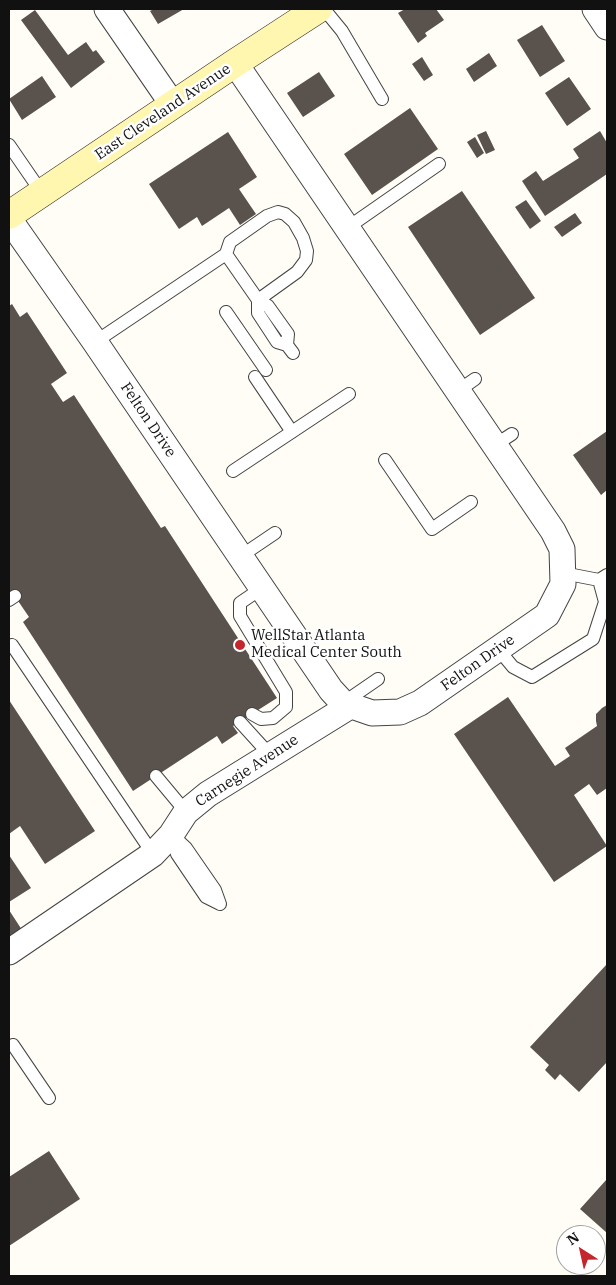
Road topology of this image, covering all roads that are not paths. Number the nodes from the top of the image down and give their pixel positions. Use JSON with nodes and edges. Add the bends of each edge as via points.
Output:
{"nodes":[{"id":1,"x":107,"y":9,"type":"edge"},
{"id":2,"x":318,"y":9,"type":"edge"},
{"id":3,"x":324,"y":9,"type":"edge"},
{"id":4,"x":595,"y":9,"type":"edge"},
{"id":5,"x":607,"y":27,"type":"edge"},
{"id":6,"x":235,"y":63,"type":"junction"},
{"id":7,"x":382,"y":100,"type":"dead end"},
{"id":8,"x":173,"y":105,"type":"junction"},
{"id":9,"x":9,"y":145,"type":"edge"},
{"id":10,"x":440,"y":164,"type":"dead end"},
{"id":11,"x":42,"y":193,"type":"junction"},
{"id":12,"x":9,"y":217,"type":"edge"},
{"id":13,"x":348,"y":228,"type":"junction"},
{"id":14,"x":226,"y":254,"type":"junction"},
{"id":15,"x":258,"y":300,"type":"junction"},
{"id":16,"x":226,"y":312,"type":"dead end"},
{"id":17,"x":95,"y":342,"type":"junction"},
{"id":18,"x":290,"y":349,"type":"dead end"},
{"id":19,"x":349,"y":394,"type":"dead end"},
{"id":20,"x":292,"y":432,"type":"junction"},
{"id":21,"x":385,"y":460,"type":"dead end"},
{"id":22,"x":232,"y":471,"type":"dead end"},
{"id":23,"x":471,"y":502,"type":"dead end"},
{"id":24,"x":275,"y":533,"type":"dead end"},
{"id":25,"x":241,"y":556,"type":"junction"},
{"id":26,"x":563,"y":573,"type":"junction"},
{"id":27,"x":603,"y":577,"type":"edge"},
{"id":28,"x":262,"y":588,"type":"junction"},
{"id":29,"x":12,"y":645,"type":"dead end"},
{"id":30,"x":498,"y":649,"type":"junction"},
{"id":31,"x":378,"y":679,"type":"dead end"},
{"id":32,"x":347,"y":704,"type":"junction"},
{"id":33,"x":252,"y":714,"type":"dead end"},
{"id":34,"x":240,"y":722,"type":"dead end"},
{"id":35,"x":270,"y":755,"type":"junction"},
{"id":36,"x":156,"y":776,"type":"dead end"},
{"id":37,"x":186,"y":812,"type":"junction"},
{"id":38,"x":172,"y":835,"type":"junction"},
{"id":39,"x":153,"y":854,"type":"junction"},
{"id":40,"x":9,"y":952,"type":"edge"},
{"id":41,"x":13,"y":1045,"type":"dead end"},
{"id":42,"x":49,"y":1098,"type":"dead end"}],
"edges":[{"from":1,"to":8,"type":"street"},
{"from":2,"to":6,"type":"main road","name":"East Cleveland Avenue"},
{"from":3,"to":7,"type":"lane","via":[[342,31]]},
{"from":4,"to":5,"type":"street"},
{"from":6,"to":8,"type":"main road","name":"East Cleveland Avenue"},
{"from":6,"to":13,"type":"street","name":"Felton Drive"},
{"from":8,"to":11,"type":"main road","name":"East Cleveland Avenue"},
{"from":9,"to":11,"type":"lane"},
{"from":10,"to":13,"type":"lane"},
{"from":11,"to":12,"type":"main road","name":"East Cleveland Avenue"},
{"from":12,"to":17,"type":"street","name":"Felton Drive"},
{"from":13,"to":26,"type":"street","name":"Felton Drive","via":[[504,440],[562,549]]},
{"from":14,"to":15,"type":"lane"},
{"from":14,"to":15,"type":"lane","via":[[230,242],[267,216],[278,212],[294,222],[303,238],[306,260],[297,272]]},
{"from":14,"to":17,"type":"lane"},
{"from":15,"to":18,"type":"lane","via":[[268,306],[288,334]]},
{"from":16,"to":20,"type":"lane"},
{"from":17,"to":25,"type":"street","name":"Felton Drive"},
{"from":19,"to":20,"type":"lane"},
{"from":20,"to":22,"type":"lane"},
{"from":21,"to":23,"type":"lane","via":[[432,529]]},
{"from":24,"to":25,"type":"lane"},
{"from":25,"to":28,"type":"street","name":"Felton Drive"},
{"from":26,"to":27,"type":"lane"},
{"from":26,"to":30,"type":"street","name":"Felton Drive","via":[[563,584],[547,615]]},
{"from":27,"to":30,"type":"lane","via":[[605,602],[593,639],[532,677],[513,667]]},
{"from":28,"to":32,"type":"street","name":"Felton Drive","via":[[332,690]]},
{"from":28,"to":33,"type":"lane","via":[[240,603],[240,616],[286,692],[286,707],[273,718],[261,719]]},
{"from":29,"to":39,"type":"lane"},
{"from":30,"to":32,"type":"street","name":"Felton Drive","via":[[420,703],[400,712],[372,713]]},
{"from":31,"to":32,"type":"lane"},
{"from":32,"to":35,"type":"street","name":"Carnegie Avenue"},
{"from":34,"to":35,"type":"lane"},
{"from":35,"to":37,"type":"street","name":"Carnegie Avenue","via":[[208,794]]},
{"from":36,"to":37,"type":"lane"},
{"from":37,"to":38,"type":"street","name":"Carnegie Avenue"},
{"from":38,"to":38,"type":"lane","via":[[177,854],[206,897],[220,904],[215,890],[196,862]]},
{"from":38,"to":39,"type":"street","name":"Carnegie Avenue"},
{"from":39,"to":40,"type":"street","name":"Carnegie Avenue"},
{"from":41,"to":42,"type":"lane"}]}
